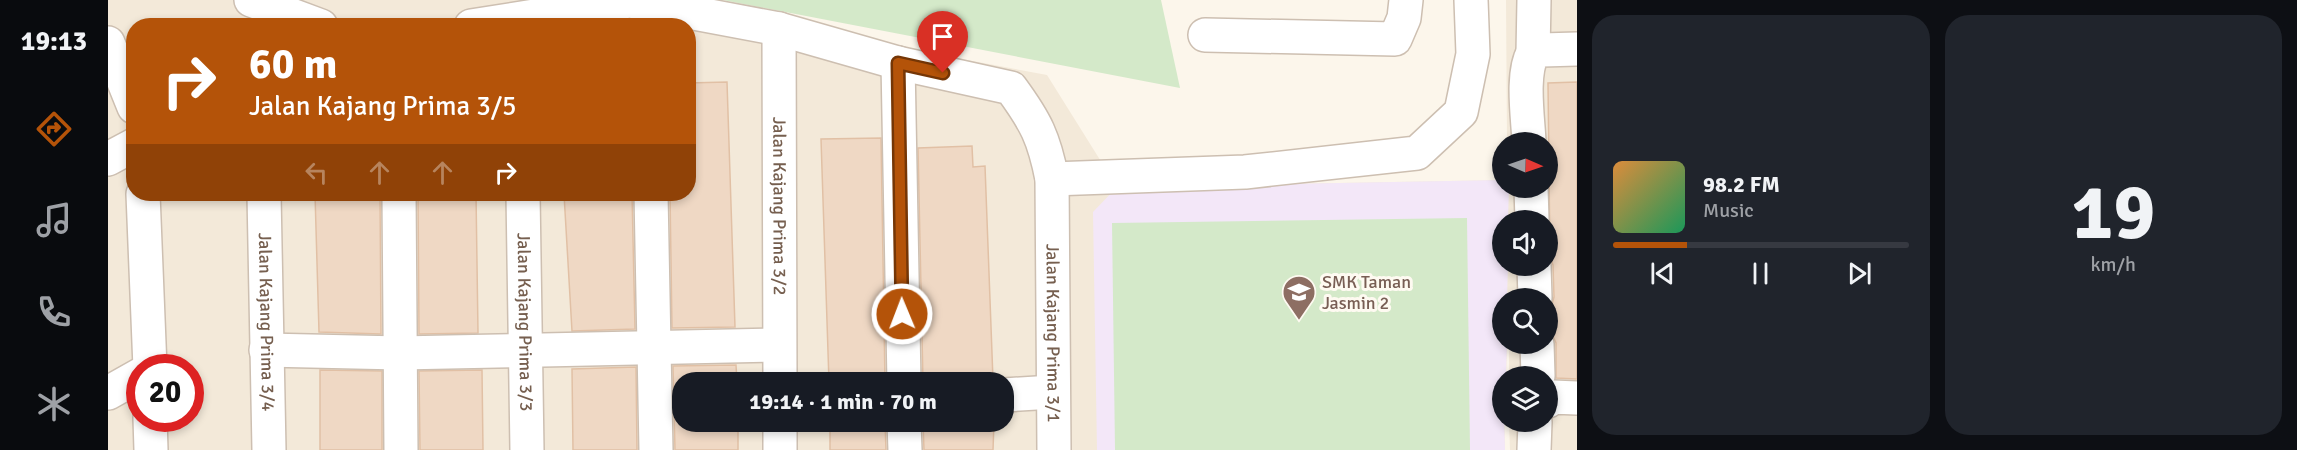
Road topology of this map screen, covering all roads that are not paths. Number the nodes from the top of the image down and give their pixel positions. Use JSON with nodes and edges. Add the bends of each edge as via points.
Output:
{"nodes":[{"id":1,"x":251,"y":0,"type":"edge"},
{"id":2,"x":1406,"y":0,"type":"edge"},
{"id":3,"x":1472,"y":0,"type":"edge"},
{"id":4,"x":1534,"y":0,"type":"edge"},
{"id":5,"x":647,"y":15,"type":"edge"},
{"id":6,"x":299,"y":18,"type":"edge"},
{"id":7,"x":536,"y":18,"type":"edge"},
{"id":8,"x":675,"y":18,"type":"edge"},
{"id":9,"x":696,"y":20,"type":"edge"},
{"id":10,"x":779,"y":29,"type":"junction"},
{"id":11,"x":1205,"y":35,"type":"dead end"},
{"id":12,"x":108,"y":43,"type":"edge"},
{"id":13,"x":1577,"y":49,"type":"edge"},
{"id":14,"x":1533,"y":53,"type":"junction"},
{"id":15,"x":898,"y":63,"type":"junction"},
{"id":16,"x":126,"y":87,"type":"edge"},
{"id":17,"x":1529,"y":132,"type":"edge"},
{"id":18,"x":126,"y":149,"type":"edge"},
{"id":19,"x":108,"y":159,"type":"edge"},
{"id":20,"x":1052,"y":179,"type":"junction"},
{"id":21,"x":143,"y":201,"type":"edge"},
{"id":22,"x":264,"y":201,"type":"edge"},
{"id":23,"x":399,"y":201,"type":"edge"},
{"id":24,"x":523,"y":201,"type":"edge"},
{"id":25,"x":651,"y":201,"type":"edge"},
{"id":26,"x":780,"y":345,"type":"junction"},
{"id":27,"x":654,"y":348,"type":"junction"},
{"id":28,"x":266,"y":350,"type":"junction"},
{"id":29,"x":525,"y":351,"type":"junction"},
{"id":30,"x":400,"y":352,"type":"junction"},
{"id":31,"x":149,"y":354,"type":"edge"},
{"id":32,"x":780,"y":372,"type":"edge"},
{"id":33,"x":904,"y":372,"type":"edge"},
{"id":34,"x":126,"y":383,"type":"edge"},
{"id":35,"x":1053,"y":392,"type":"junction"},
{"id":36,"x":108,"y":393,"type":"edge"},
{"id":37,"x":1014,"y":394,"type":"edge"},
{"id":38,"x":1558,"y":397,"type":"edge"},
{"id":39,"x":1577,"y":398,"type":"edge"},
{"id":40,"x":150,"y":432,"type":"edge"},
{"id":41,"x":780,"y":432,"type":"edge"},
{"id":42,"x":904,"y":432,"type":"edge"},
{"id":43,"x":1535,"y":432,"type":"edge"},
{"id":44,"x":151,"y":450,"type":"edge"},
{"id":45,"x":269,"y":450,"type":"edge"},
{"id":46,"x":401,"y":450,"type":"edge"},
{"id":47,"x":526,"y":450,"type":"edge"},
{"id":48,"x":656,"y":450,"type":"edge"},
{"id":49,"x":780,"y":450,"type":"edge"},
{"id":50,"x":905,"y":450,"type":"edge"},
{"id":51,"x":1054,"y":450,"type":"edge"},
{"id":52,"x":1534,"y":450,"type":"edge"}],
"edges":[{"from":1,"to":6,"type":"street"},
{"from":2,"to":11,"type":"street","via":[[1395,39]]},
{"from":3,"to":20,"type":"street","via":[[1473,54],[1461,112],[1417,153],[1245,172]]},
{"from":4,"to":14,"type":"street"},
{"from":5,"to":7,"type":"street","name":"Jalan Kajang Prima 3/1","via":[[630,1]]},
{"from":5,"to":8,"type":"street","name":"Jalan Kajang Prima 3/1"},
{"from":9,"to":10,"type":"street","name":"Jalan Kajang Prima 3/1"},
{"from":10,"to":15,"type":"street","name":"Jalan Kajang Prima 3/1"},
{"from":10,"to":26,"type":"street","name":"Jalan Kajang Prima 3/2"},
{"from":12,"to":16,"type":"street"},
{"from":13,"to":14,"type":"street"},
{"from":14,"to":17,"type":"street","via":[[1527,73]]},
{"from":15,"to":20,"type":"street","name":"Jalan Kajang Prima 3/1","via":[[1011,88],[1032,116],[1046,146]]},
{"from":15,"to":33,"type":"street"},
{"from":18,"to":19,"type":"street"},
{"from":20,"to":35,"type":"street","name":"Jalan Kajang Prima 3/1"},
{"from":21,"to":31,"type":"street"},
{"from":22,"to":28,"type":"street","name":"Jalan Kajang Prima 3/4"},
{"from":23,"to":30,"type":"street"},
{"from":24,"to":29,"type":"street","name":"Jalan Kajang Prima 3/3"},
{"from":25,"to":27,"type":"street"},
{"from":26,"to":27,"type":"street"},
{"from":26,"to":32,"type":"street","name":"Jalan Kajang Prima 3/2"},
{"from":27,"to":29,"type":"street"},
{"from":27,"to":48,"type":"street"},
{"from":28,"to":30,"type":"street"},
{"from":28,"to":45,"type":"street","name":"Jalan Kajang Prima 3/4"},
{"from":29,"to":30,"type":"street"},
{"from":29,"to":47,"type":"street","name":"Jalan Kajang Prima 3/3"},
{"from":30,"to":46,"type":"street"},
{"from":34,"to":36,"type":"street"},
{"from":35,"to":37,"type":"street"},
{"from":35,"to":51,"type":"street","name":"Jalan Kajang Prima 3/1"},
{"from":38,"to":39,"type":"street"},
{"from":40,"to":44,"type":"street"},
{"from":41,"to":49,"type":"street"},
{"from":42,"to":50,"type":"street"},
{"from":43,"to":52,"type":"street"}]}
